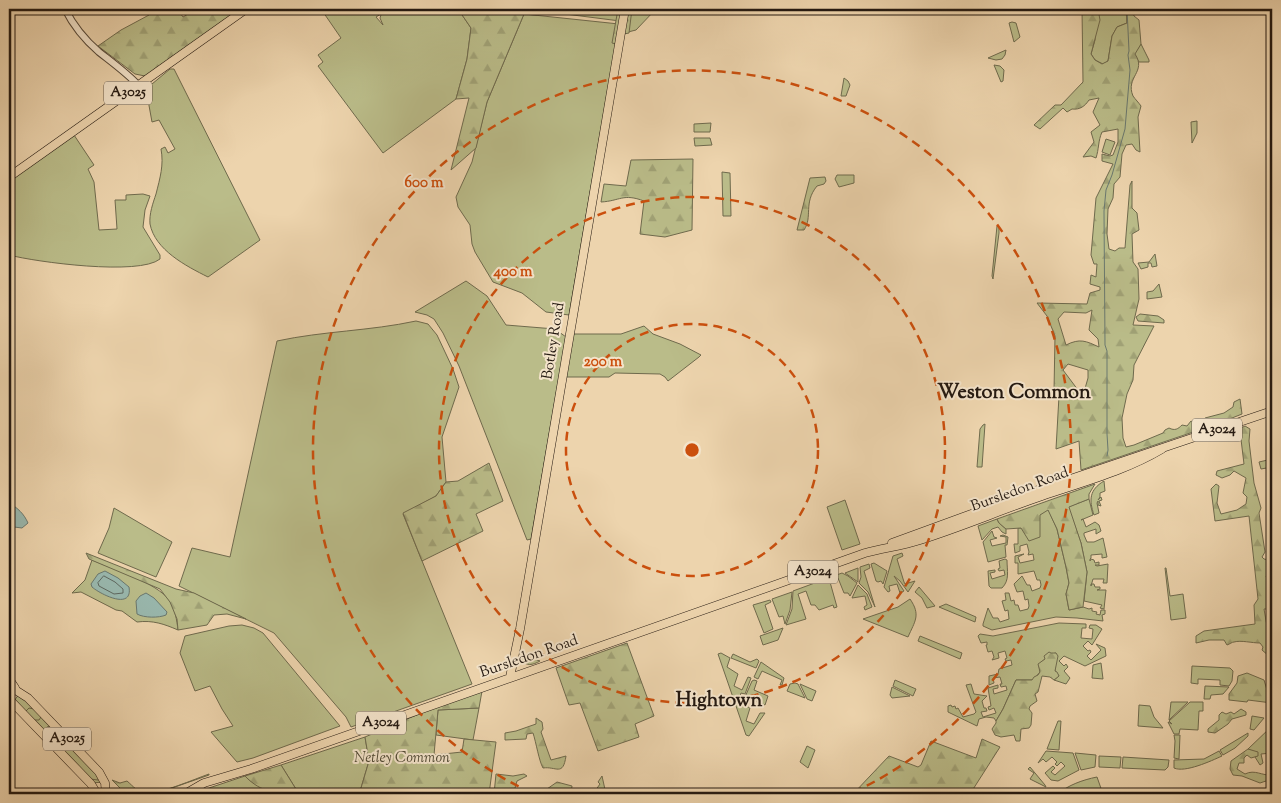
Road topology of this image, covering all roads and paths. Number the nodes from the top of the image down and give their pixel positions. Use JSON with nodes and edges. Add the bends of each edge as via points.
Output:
{"nodes":[{"id":1,"x":65,"y":9,"type":"edge"},
{"id":2,"x":246,"y":9,"type":"edge"},
{"id":3,"x":624,"y":9,"type":"edge"},
{"id":4,"x":139,"y":86,"type":"junction"},
{"id":5,"x":9,"y":177,"type":"edge"},
{"id":6,"x":1272,"y":411,"type":"edge"},
{"id":7,"x":515,"y":655,"type":"junction"},
{"id":8,"x":528,"y":671,"type":"junction"},
{"id":9,"x":510,"y":677,"type":"junction"},
{"id":10,"x":9,"y":679,"type":"edge"},
{"id":11,"x":13,"y":689,"type":"edge"},
{"id":12,"x":9,"y":699,"type":"edge"},
{"id":13,"x":97,"y":794,"type":"edge"},
{"id":14,"x":106,"y":794,"type":"edge"},
{"id":15,"x":185,"y":794,"type":"edge"}],
"edges":[{"from":1,"to":4,"type":"street","via":[[91,44]]},
{"from":2,"to":4,"type":"main road","number":"A3025"},
{"from":3,"to":7,"type":"main road","name":"Botley Road"},
{"from":4,"to":5,"type":"main road","number":"A3025"},
{"from":6,"to":8,"type":"main road","name":"Bursledon Road","number":"A3024","via":[[950,530],[883,548]]},
{"from":7,"to":8,"type":"main road","via":[[518,664]]},
{"from":7,"to":9,"type":"main road","name":"Botley Road"},
{"from":8,"to":9,"type":"main road","name":"Bursledon Road","number":"A3024"},
{"from":9,"to":15,"type":"main road","name":"Bursledon Road","number":"A3024","via":[[213,780]]},
{"from":10,"to":11,"type":"main road","number":"A3025"},
{"from":11,"to":12,"type":"main road","via":[[15,698]]},
{"from":11,"to":14,"type":"main road","number":"A3025","via":[[28,698],[98,772],[105,783]]},
{"from":12,"to":13,"type":"main road","number":"A3025"}]}
